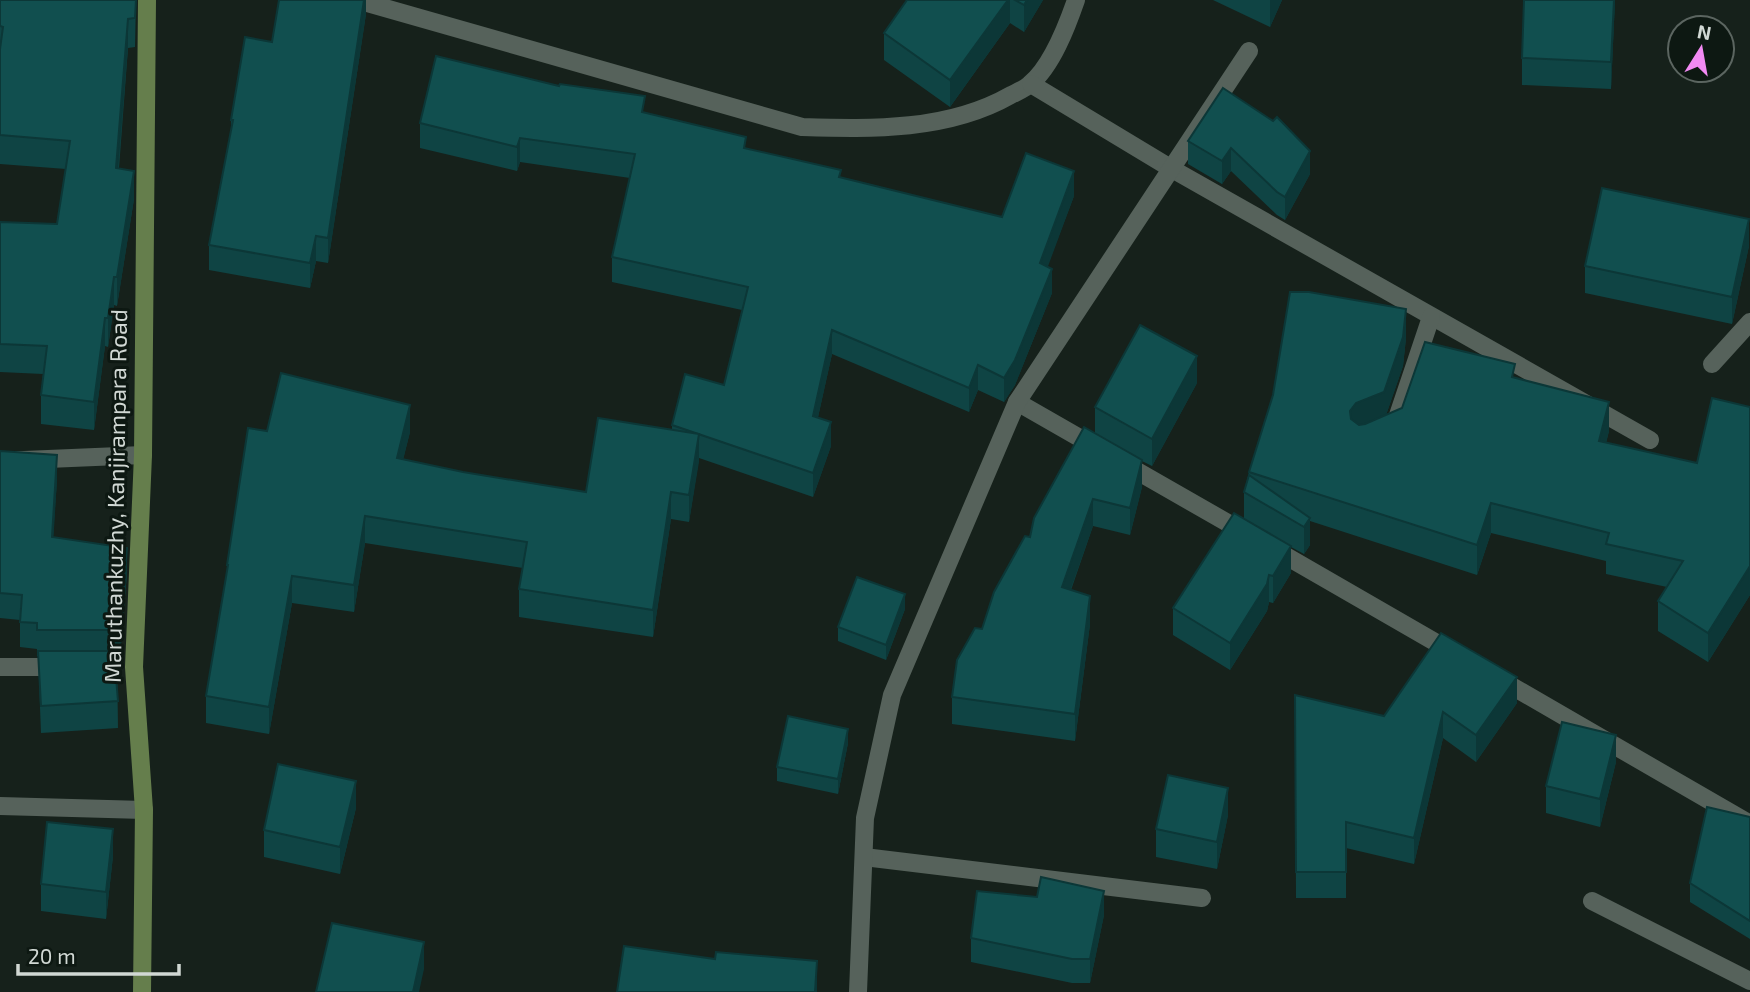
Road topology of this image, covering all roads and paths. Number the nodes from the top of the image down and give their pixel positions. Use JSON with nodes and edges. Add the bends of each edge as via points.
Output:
{"nodes":[{"id":1,"x":147,"y":0,"type":"edge"},
{"id":2,"x":357,"y":0,"type":"edge"},
{"id":3,"x":1076,"y":0,"type":"edge"},
{"id":4,"x":1249,"y":51,"type":"dead end"},
{"id":5,"x":1031,"y":84,"type":"junction"},
{"id":6,"x":1171,"y":169,"type":"junction"},
{"id":7,"x":1431,"y":317,"type":"junction"},
{"id":8,"x":1750,"y":322,"type":"edge"},
{"id":9,"x":1712,"y":364,"type":"dead end"},
{"id":10,"x":1017,"y":402,"type":"junction"},
{"id":11,"x":1382,"y":435,"type":"edge"},
{"id":12,"x":1650,"y":440,"type":"dead end"},
{"id":13,"x":143,"y":455,"type":"junction"},
{"id":14,"x":0,"y":461,"type":"edge"},
{"id":15,"x":0,"y":667,"type":"edge"},
{"id":16,"x":81,"y":667,"type":"edge"},
{"id":17,"x":0,"y":806,"type":"edge"},
{"id":18,"x":144,"y":810,"type":"junction"},
{"id":19,"x":1750,"y":824,"type":"edge"},
{"id":20,"x":864,"y":857,"type":"junction"},
{"id":21,"x":1202,"y":898,"type":"dead end"},
{"id":22,"x":1592,"y":901,"type":"dead end"},
{"id":23,"x":1750,"y":981,"type":"edge"},
{"id":24,"x":142,"y":992,"type":"edge"},
{"id":25,"x":858,"y":992,"type":"edge"}],
"edges":[{"from":1,"to":13,"type":"main road","name":"Maruthankuzhy, Kanjirampara Road"},
{"from":2,"to":5,"type":"street","via":[[802,127],[876,129],[939,121],[987,109]]},
{"from":3,"to":5,"type":"street","via":[[1054,53]]},
{"from":4,"to":6,"type":"street"},
{"from":5,"to":6,"type":"street"},
{"from":6,"to":7,"type":"street"},
{"from":6,"to":10,"type":"street"},
{"from":7,"to":11,"type":"street","via":[[1393,430]]},
{"from":7,"to":12,"type":"street"},
{"from":8,"to":9,"type":"street"},
{"from":10,"to":19,"type":"street"},
{"from":10,"to":20,"type":"street","via":[[892,695],[865,818]]},
{"from":13,"to":14,"type":"street"},
{"from":13,"to":18,"type":"main road","name":"Maruthankuzhy, Kanjirampara Road","via":[[128,667]]},
{"from":15,"to":16,"type":"street"},
{"from":17,"to":18,"type":"street"},
{"from":18,"to":24,"type":"main road","name":"Maruthankuzhy, Kanjirampara Road"},
{"from":20,"to":21,"type":"street"},
{"from":20,"to":25,"type":"street"},
{"from":22,"to":23,"type":"street"}]}
